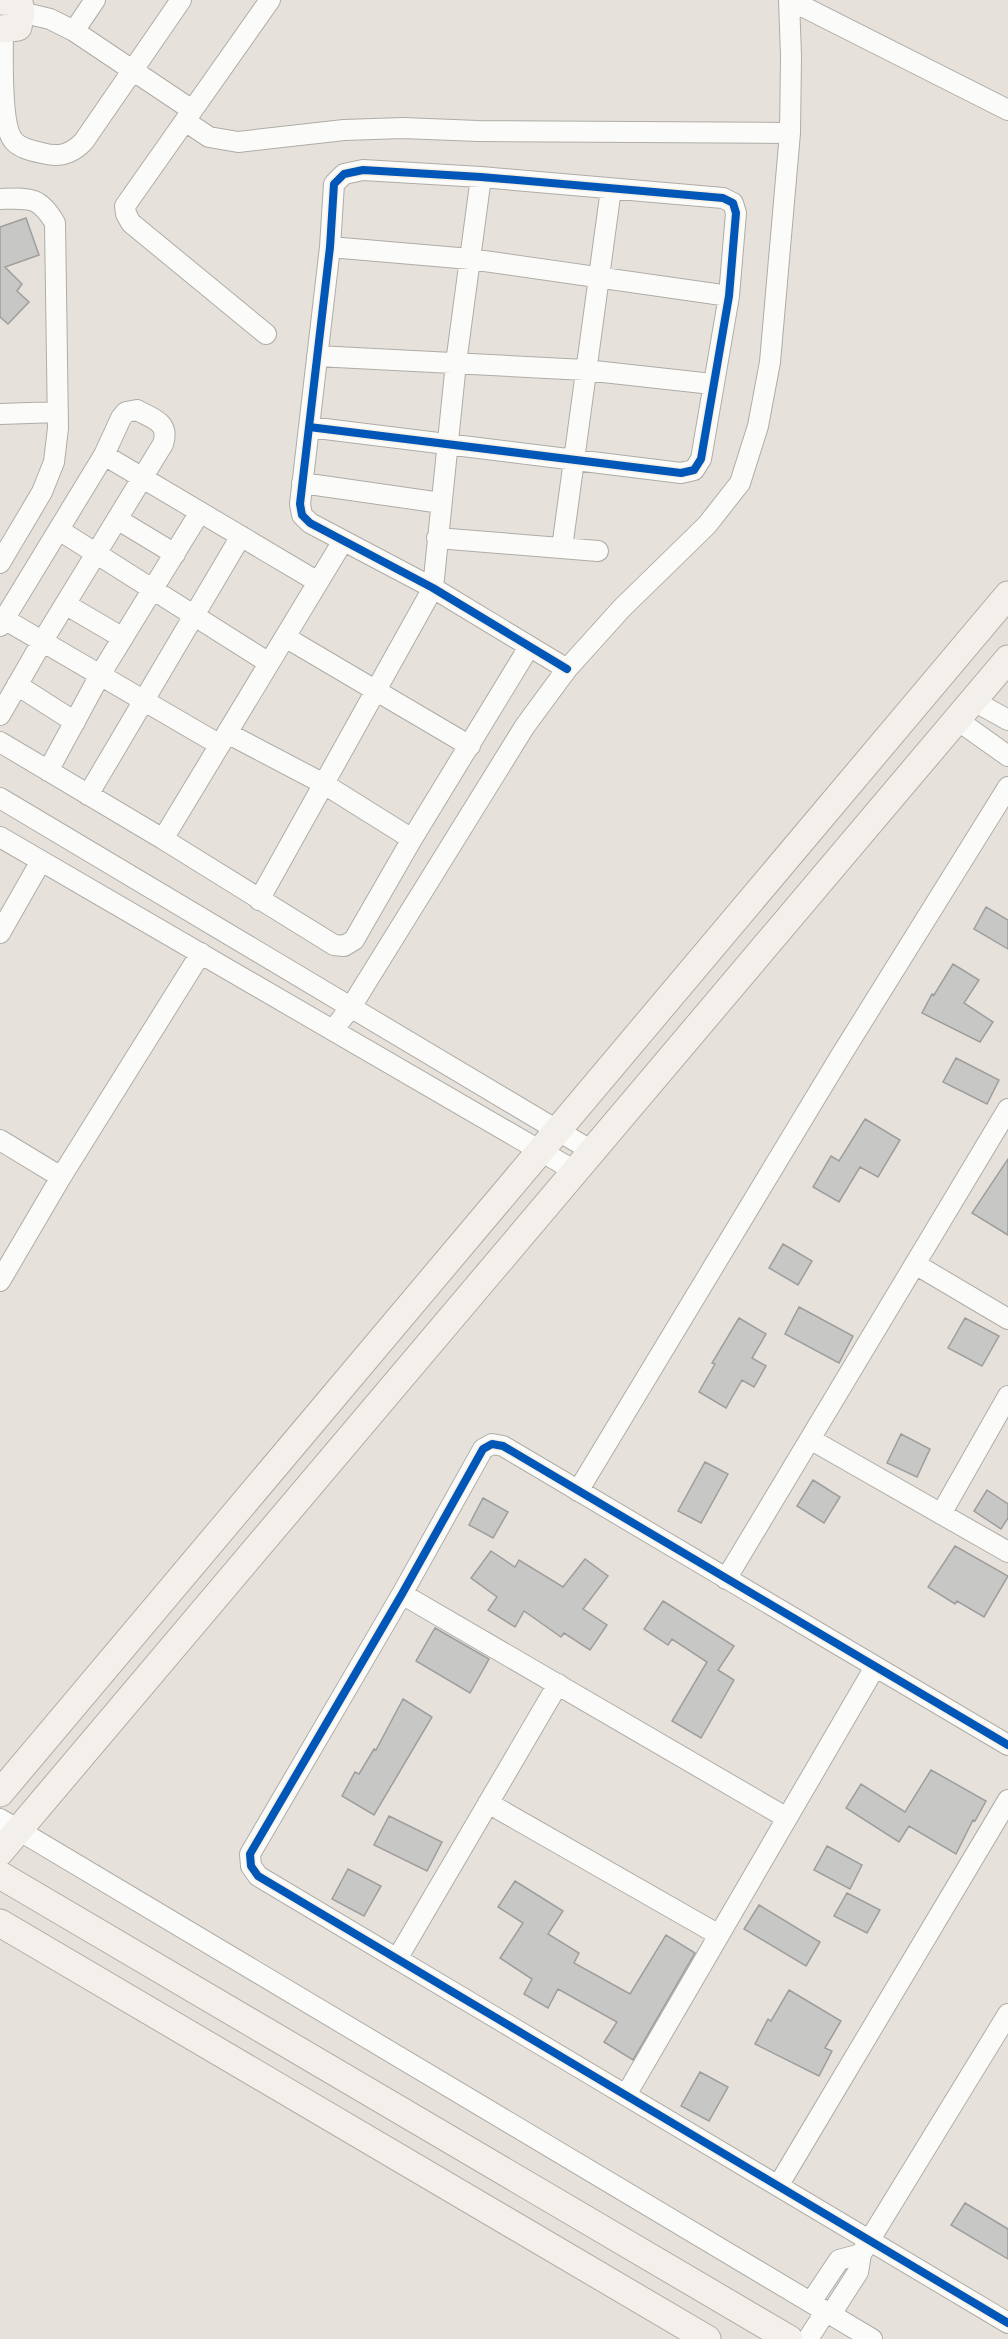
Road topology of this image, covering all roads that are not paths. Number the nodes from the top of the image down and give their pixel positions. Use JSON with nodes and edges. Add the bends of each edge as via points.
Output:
{"nodes":[{"id":1,"x":95,"y":0,"type":"edge"},
{"id":2,"x":181,"y":0,"type":"edge"},
{"id":3,"x":270,"y":0,"type":"edge"},
{"id":4,"x":790,"y":0,"type":"edge"},
{"id":5,"x":11,"y":12,"type":"edge"},
{"id":6,"x":74,"y":31,"type":"junction"},
{"id":7,"x":132,"y":70,"type":"junction"},
{"id":8,"x":1008,"y":111,"type":"edge"},
{"id":9,"x":188,"y":115,"type":"junction"},
{"id":10,"x":790,"y":133,"type":"junction"},
{"id":11,"x":481,"y":177,"type":"junction"},
{"id":12,"x":611,"y":189,"type":"junction"},
{"id":13,"x":0,"y":199,"type":"edge"},
{"id":14,"x":330,"y":247,"type":"junction"},
{"id":15,"x":470,"y":259,"type":"junction"},
{"id":16,"x":598,"y":276,"type":"junction"},
{"id":17,"x":729,"y":296,"type":"junction"},
{"id":18,"x":266,"y":334,"type":"dead end"},
{"id":19,"x":318,"y":356,"type":"junction"},
{"id":20,"x":456,"y":363,"type":"junction"},
{"id":21,"x":585,"y":370,"type":"junction"},
{"id":22,"x":712,"y":384,"type":"junction"},
{"id":23,"x":58,"y":412,"type":"junction"},
{"id":24,"x":0,"y":414,"type":"edge"},
{"id":25,"x":309,"y":427,"type":"junction"},
{"id":26,"x":449,"y":443,"type":"junction"},
{"id":27,"x":104,"y":455,"type":"junction"},
{"id":28,"x":573,"y":461,"type":"junction"},
{"id":29,"x":142,"y":477,"type":"junction"},
{"id":30,"x":302,"y":483,"type":"junction"},
{"id":31,"x":441,"y":503,"type":"junction"},
{"id":32,"x":200,"y":512,"type":"junction"},
{"id":33,"x":117,"y":519,"type":"junction"},
{"id":34,"x":59,"y":530,"type":"junction"},
{"id":35,"x":242,"y":536,"type":"junction"},
{"id":36,"x":437,"y":538,"type":"junction"},
{"id":37,"x":343,"y":541,"type":"junction"},
{"id":38,"x":562,"y":548,"type":"junction"},
{"id":39,"x":598,"y":550,"type":"dead end"},
{"id":40,"x":96,"y":553,"type":"junction"},
{"id":41,"x":174,"y":554,"type":"junction"},
{"id":42,"x":0,"y":563,"type":"edge"},
{"id":43,"x":318,"y":582,"type":"junction"},
{"id":44,"x":433,"y":588,"type":"junction"},
{"id":45,"x":153,"y":590,"type":"junction"},
{"id":46,"x":1008,"y":595,"type":"edge"},
{"id":47,"x":65,"y":604,"type":"junction"},
{"id":48,"x":195,"y":616,"type":"junction"},
{"id":49,"x":2,"y":622,"type":"edge"},
{"id":50,"x":123,"y":638,"type":"junction"},
{"id":51,"x":285,"y":638,"type":"junction"},
{"id":52,"x":42,"y":642,"type":"junction"},
{"id":53,"x":529,"y":647,"type":"junction"},
{"id":54,"x":1008,"y":659,"type":"edge"},
{"id":55,"x":269,"y":663,"type":"junction"},
{"id":56,"x":567,"y":669,"type":"junction"},
{"id":57,"x":100,"y":675,"type":"junction"},
{"id":58,"x":17,"y":685,"type":"junction"},
{"id":59,"x":376,"y":690,"type":"junction"},
{"id":60,"x":144,"y":701,"type":"junction"},
{"id":61,"x":964,"y":710,"type":"junction"},
{"id":62,"x":0,"y":715,"type":"edge"},
{"id":63,"x":1008,"y":720,"type":"edge"},
{"id":64,"x":75,"y":722,"type":"junction"},
{"id":65,"x":223,"y":739,"type":"junction"},
{"id":66,"x":0,"y":742,"type":"edge"},
{"id":67,"x":470,"y":746,"type":"junction"},
{"id":68,"x":1008,"y":756,"type":"edge"},
{"id":69,"x":48,"y":771,"type":"junction"},
{"id":70,"x":324,"y":784,"type":"junction"},
{"id":71,"x":1008,"y":787,"type":"edge"},
{"id":72,"x":88,"y":795,"type":"junction"},
{"id":73,"x":0,"y":798,"type":"edge"},
{"id":74,"x":0,"y":837,"type":"edge"},
{"id":75,"x":163,"y":839,"type":"junction"},
{"id":76,"x":412,"y":839,"type":"junction"},
{"id":77,"x":41,"y":861,"type":"junction"},
{"id":78,"x":259,"y":900,"type":"junction"},
{"id":79,"x":0,"y":933,"type":"edge"},
{"id":80,"x":201,"y":953,"type":"junction"},
{"id":81,"x":351,"y":1007,"type":"junction"},
{"id":82,"x":333,"y":1030,"type":"junction"},
{"id":83,"x":1008,"y":1109,"type":"edge"},
{"id":84,"x":558,"y":1131,"type":"junction"},
{"id":85,"x":1002,"y":1131,"type":"edge"},
{"id":86,"x":0,"y":1140,"type":"edge"},
{"id":87,"x":541,"y":1151,"type":"junction"},
{"id":88,"x":584,"y":1161,"type":"junction"},
{"id":89,"x":61,"y":1177,"type":"junction"},
{"id":90,"x":915,"y":1264,"type":"junction"},
{"id":91,"x":0,"y":1281,"type":"edge"},
{"id":92,"x":1008,"y":1319,"type":"edge"},
{"id":93,"x":1008,"y":1396,"type":"edge"},
{"id":94,"x":810,"y":1439,"type":"junction"},
{"id":95,"x":578,"y":1491,"type":"junction"},
{"id":96,"x":941,"y":1514,"type":"junction"},
{"id":97,"x":1008,"y":1552,"type":"edge"},
{"id":98,"x":726,"y":1579,"type":"junction"},
{"id":99,"x":402,"y":1594,"type":"junction"},
{"id":100,"x":875,"y":1667,"type":"junction"},
{"id":101,"x":558,"y":1684,"type":"junction"},
{"id":102,"x":1008,"y":1745,"type":"edge"},
{"id":103,"x":0,"y":1793,"type":"edge"},
{"id":104,"x":1008,"y":1800,"type":"edge"},
{"id":105,"x":488,"y":1803,"type":"junction"},
{"id":106,"x":787,"y":1818,"type":"junction"},
{"id":107,"x":9,"y":1825,"type":"edge"},
{"id":108,"x":0,"y":1852,"type":"edge"},
{"id":109,"x":0,"y":1875,"type":"edge"},
{"id":110,"x":0,"y":1923,"type":"edge"},
{"id":111,"x":719,"y":1935,"type":"junction"},
{"id":112,"x":397,"y":1959,"type":"junction"},
{"id":113,"x":1008,"y":2014,"type":"edge"},
{"id":114,"x":626,"y":2095,"type":"junction"},
{"id":115,"x":778,"y":2186,"type":"junction"},
{"id":116,"x":865,"y":2247,"type":"junction"},
{"id":117,"x":823,"y":2309,"type":"junction"},
{"id":118,"x":1008,"y":2323,"type":"edge"},
{"id":119,"x":707,"y":2339,"type":"edge"},
{"id":120,"x":789,"y":2339,"type":"edge"},
{"id":121,"x":808,"y":2339,"type":"edge"},
{"id":122,"x":872,"y":2339,"type":"edge"}],
"edges":[{"from":1,"to":6,"type":"street"},
{"from":2,"to":7,"type":"street"},
{"from":3,"to":9,"type":"street"},
{"from":4,"to":8,"type":"street"},
{"from":4,"to":10,"type":"street"},
{"from":5,"to":6,"type":"street","via":[[50,19]]},
{"from":5,"to":7,"type":"street","via":[[5,115],[13,141],[25,148],[49,155],[66,155],[76,149]]},
{"from":6,"to":7,"type":"street"},
{"from":7,"to":9,"type":"street"},
{"from":9,"to":10,"type":"street","via":[[209,137],[238,142],[403,128]]},
{"from":9,"to":18,"type":"street","via":[[129,199],[126,214]]},
{"from":10,"to":56,"type":"street","via":[[770,362],[758,426],[740,483],[707,525],[622,608]]},
{"from":11,"to":12,"type":"street"},
{"from":11,"to":14,"type":"street","via":[[363,170],[344,174],[334,184]]},
{"from":11,"to":15,"type":"street"},
{"from":12,"to":16,"type":"street"},
{"from":12,"to":17,"type":"street","via":[[723,198],[733,203],[736,213]]},
{"from":13,"to":23,"type":"street","via":[[26,198],[45,206],[55,223]]},
{"from":14,"to":15,"type":"street"},
{"from":14,"to":19,"type":"street"},
{"from":15,"to":16,"type":"street"},
{"from":15,"to":20,"type":"street"},
{"from":16,"to":17,"type":"street"},
{"from":16,"to":21,"type":"street"},
{"from":17,"to":22,"type":"street"},
{"from":19,"to":20,"type":"street"},
{"from":19,"to":25,"type":"street"},
{"from":20,"to":21,"type":"street"},
{"from":20,"to":26,"type":"street"},
{"from":21,"to":22,"type":"street"},
{"from":21,"to":28,"type":"street"},
{"from":22,"to":28,"type":"street","via":[[701,459],[694,470],[681,473]]},
{"from":23,"to":24,"type":"street"},
{"from":23,"to":42,"type":"street","via":[[54,462],[42,492]]},
{"from":25,"to":26,"type":"street"},
{"from":25,"to":30,"type":"street"},
{"from":26,"to":28,"type":"street"},
{"from":26,"to":31,"type":"street"},
{"from":27,"to":29,"type":"street"},
{"from":27,"to":29,"type":"street","via":[[126,412],[137,410],[159,422],[166,436]]},
{"from":27,"to":34,"type":"street"},
{"from":28,"to":38,"type":"street"},
{"from":29,"to":32,"type":"street"},
{"from":29,"to":33,"type":"street"},
{"from":30,"to":31,"type":"street"},
{"from":30,"to":37,"type":"street","via":[[302,515]]},
{"from":31,"to":36,"type":"street"},
{"from":32,"to":35,"type":"street"},
{"from":32,"to":41,"type":"street"},
{"from":33,"to":40,"type":"street"},
{"from":33,"to":41,"type":"street"},
{"from":34,"to":40,"type":"street"},
{"from":34,"to":49,"type":"street"},
{"from":35,"to":43,"type":"street"},
{"from":35,"to":48,"type":"street"},
{"from":36,"to":38,"type":"street"},
{"from":36,"to":44,"type":"street"},
{"from":37,"to":43,"type":"street"},
{"from":37,"to":44,"type":"street"},
{"from":38,"to":39,"type":"street"},
{"from":40,"to":45,"type":"street"},
{"from":40,"to":47,"type":"street"},
{"from":41,"to":45,"type":"street"},
{"from":43,"to":51,"type":"street"},
{"from":44,"to":53,"type":"street"},
{"from":44,"to":59,"type":"street"},
{"from":45,"to":48,"type":"street"},
{"from":45,"to":50,"type":"street"},
{"from":46,"to":84,"type":"street"},
{"from":47,"to":50,"type":"street"},
{"from":47,"to":52,"type":"street"},
{"from":48,"to":55,"type":"street"},
{"from":48,"to":60,"type":"street"},
{"from":49,"to":52,"type":"street"},
{"from":50,"to":57,"type":"street"},
{"from":51,"to":55,"type":"street"},
{"from":51,"to":59,"type":"street"},
{"from":52,"to":57,"type":"street"},
{"from":52,"to":58,"type":"street"},
{"from":53,"to":56,"type":"street"},
{"from":53,"to":67,"type":"street"},
{"from":54,"to":61,"type":"street"},
{"from":55,"to":65,"type":"street"},
{"from":56,"to":81,"type":"street","via":[[525,726]]},
{"from":57,"to":60,"type":"street"},
{"from":57,"to":64,"type":"street"},
{"from":58,"to":62,"type":"street"},
{"from":58,"to":64,"type":"street"},
{"from":59,"to":67,"type":"street"},
{"from":59,"to":70,"type":"street"},
{"from":60,"to":65,"type":"street"},
{"from":60,"to":72,"type":"street"},
{"from":61,"to":63,"type":"street"},
{"from":61,"to":68,"type":"street"},
{"from":61,"to":88,"type":"street"},
{"from":64,"to":69,"type":"street"},
{"from":65,"to":70,"type":"street"},
{"from":65,"to":75,"type":"street"},
{"from":66,"to":69,"type":"street"},
{"from":67,"to":76,"type":"street"},
{"from":69,"to":72,"type":"street"},
{"from":70,"to":76,"type":"street"},
{"from":70,"to":78,"type":"street"},
{"from":71,"to":95,"type":"street"},
{"from":72,"to":75,"type":"street"},
{"from":73,"to":81,"type":"street"},
{"from":74,"to":77,"type":"street"},
{"from":75,"to":78,"type":"street"},
{"from":76,"to":78,"type":"street","via":[[354,940],[344,946],[334,945]]},
{"from":77,"to":79,"type":"street"},
{"from":77,"to":80,"type":"street"},
{"from":80,"to":82,"type":"street"},
{"from":80,"to":89,"type":"street"},
{"from":81,"to":82,"type":"street"},
{"from":81,"to":84,"type":"street"},
{"from":82,"to":87,"type":"street"},
{"from":83,"to":85,"type":"street"},
{"from":84,"to":87,"type":"street"},
{"from":84,"to":88,"type":"street"},
{"from":85,"to":90,"type":"street"},
{"from":86,"to":89,"type":"street"},
{"from":87,"to":88,"type":"street"},
{"from":87,"to":103,"type":"street"},
{"from":88,"to":107,"type":"street"},
{"from":89,"to":91,"type":"street"},
{"from":90,"to":92,"type":"street"},
{"from":90,"to":94,"type":"street"},
{"from":93,"to":96,"type":"street"},
{"from":94,"to":96,"type":"street"},
{"from":94,"to":98,"type":"street"},
{"from":95,"to":98,"type":"street"},
{"from":95,"to":99,"type":"street","via":[[503,1446],[492,1444],[483,1449]]},
{"from":96,"to":97,"type":"street"},
{"from":98,"to":100,"type":"street"},
{"from":99,"to":101,"type":"street"},
{"from":99,"to":112,"type":"street","via":[[250,1854],[251,1866],[258,1876]]},
{"from":100,"to":102,"type":"street"},
{"from":100,"to":106,"type":"street"},
{"from":101,"to":105,"type":"street"},
{"from":101,"to":106,"type":"street"},
{"from":104,"to":115,"type":"street"},
{"from":105,"to":111,"type":"street"},
{"from":105,"to":112,"type":"street"},
{"from":106,"to":111,"type":"street"},
{"from":107,"to":108,"type":"street"},
{"from":107,"to":117,"type":"street"},
{"from":109,"to":120,"type":"street"},
{"from":110,"to":119,"type":"street"},
{"from":111,"to":114,"type":"street"},
{"from":112,"to":114,"type":"street"},
{"from":113,"to":116,"type":"street"},
{"from":114,"to":115,"type":"street"},
{"from":115,"to":116,"type":"street"},
{"from":116,"to":117,"type":"street","via":[[858,2272]]},
{"from":116,"to":118,"type":"street"},
{"from":117,"to":121,"type":"street"},
{"from":117,"to":122,"type":"street"}]}
